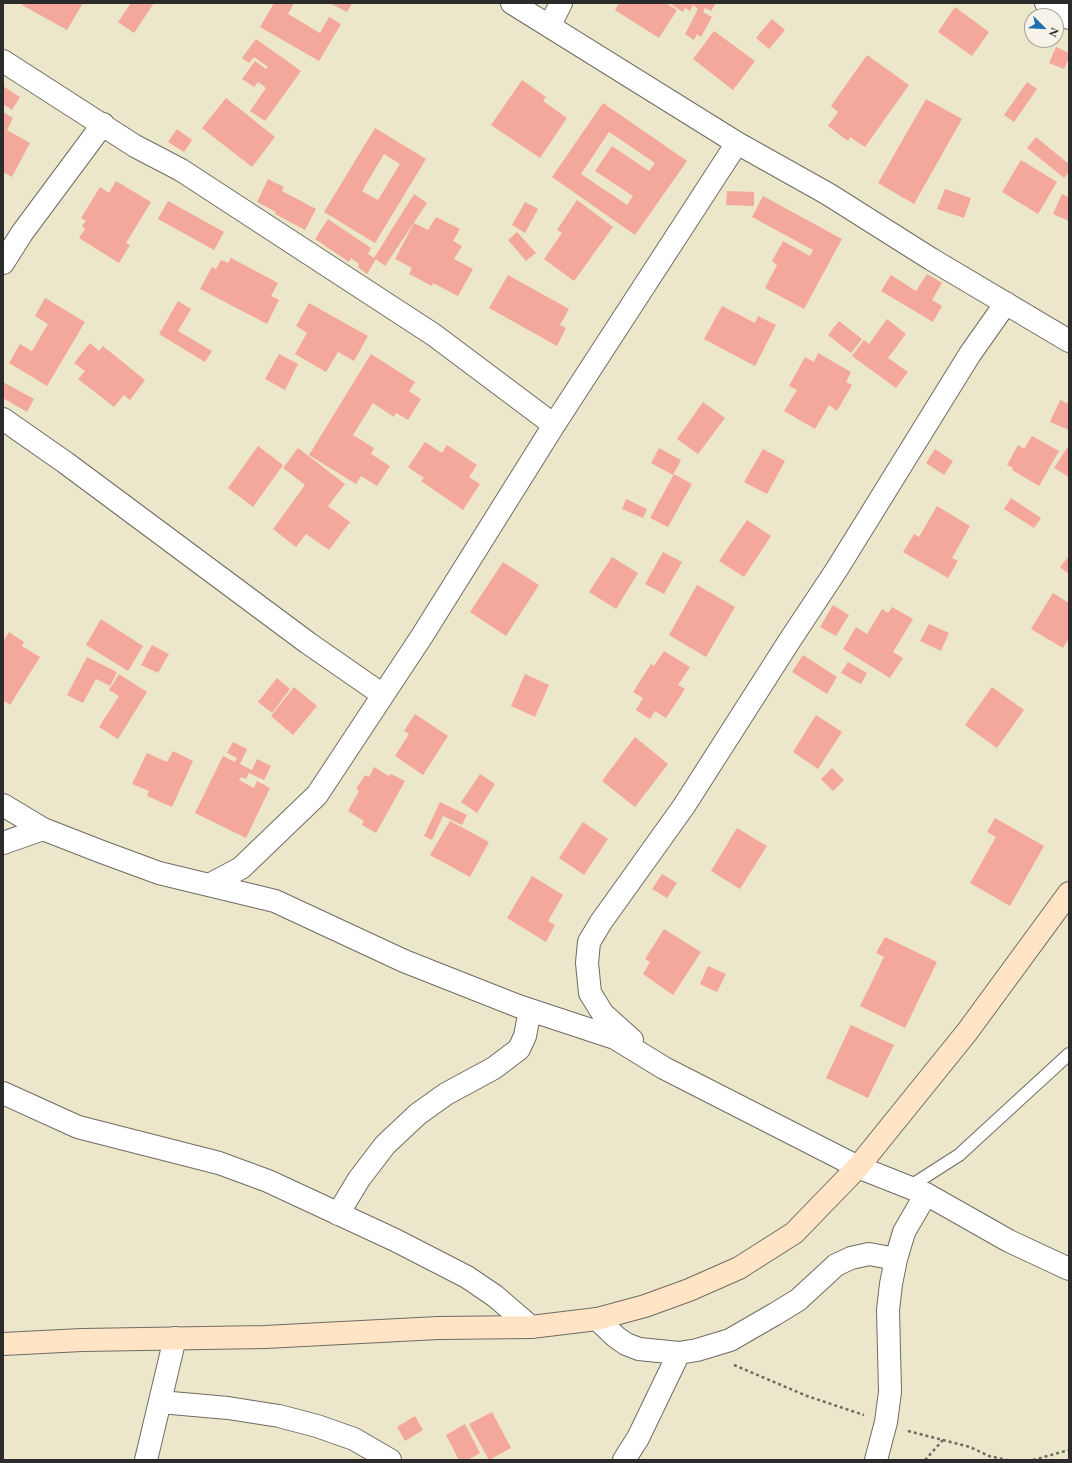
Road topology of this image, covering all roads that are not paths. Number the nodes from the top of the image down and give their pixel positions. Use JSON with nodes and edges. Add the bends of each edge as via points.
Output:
{"nodes":[{"id":1,"x":512,"y":3,"type":"edge"},
{"id":2,"x":561,"y":3,"type":"edge"},
{"id":3,"x":1046,"y":3,"type":"edge"},
{"id":4,"x":1069,"y":18,"type":"edge"},
{"id":5,"x":550,"y":25,"type":"junction"},
{"id":6,"x":3,"y":61,"type":"edge"},
{"id":7,"x":103,"y":124,"type":"junction"},
{"id":8,"x":737,"y":143,"type":"junction"},
{"id":9,"x":3,"y":263,"type":"edge"},
{"id":10,"x":1006,"y":303,"type":"junction"},
{"id":11,"x":1069,"y":341,"type":"edge"},
{"id":12,"x":3,"y":418,"type":"edge"},
{"id":13,"x":554,"y":426,"type":"junction"},
{"id":14,"x":383,"y":695,"type":"junction"},
{"id":15,"x":3,"y":805,"type":"edge"},
{"id":16,"x":43,"y":828,"type":"junction"},
{"id":17,"x":3,"y":843,"type":"edge"},
{"id":18,"x":210,"y":885,"type":"junction"},
{"id":19,"x":1069,"y":894,"type":"edge"},
{"id":20,"x":530,"y":1010,"type":"junction"},
{"id":21,"x":1069,"y":1054,"type":"edge"},
{"id":22,"x":664,"y":1068,"type":"junction"},
{"id":23,"x":3,"y":1093,"type":"edge"},
{"id":24,"x":858,"y":1167,"type":"junction"},
{"id":25,"x":918,"y":1190,"type":"junction"},
{"id":26,"x":338,"y":1214,"type":"junction"},
{"id":27,"x":896,"y":1258,"type":"junction"},
{"id":28,"x":1069,"y":1269,"type":"edge"},
{"id":29,"x":597,"y":1319,"type":"junction"},
{"id":30,"x":531,"y":1327,"type":"junction"},
{"id":31,"x":175,"y":1338,"type":"junction"},
{"id":32,"x":3,"y":1344,"type":"edge"},
{"id":33,"x":688,"y":1352,"type":"junction"},
{"id":34,"x":160,"y":1402,"type":"junction"},
{"id":35,"x":146,"y":1460,"type":"edge"},
{"id":36,"x":390,"y":1460,"type":"edge"},
{"id":37,"x":624,"y":1460,"type":"edge"},
{"id":38,"x":876,"y":1460,"type":"edge"}],
"edges":[{"from":1,"to":5,"type":"street"},
{"from":2,"to":5,"type":"street"},
{"from":3,"to":4,"type":"street"},
{"from":5,"to":8,"type":"street"},
{"from":6,"to":7,"type":"street"},
{"from":7,"to":9,"type":"street","via":[[22,233]]},
{"from":7,"to":13,"type":"street","via":[[135,146],[181,170],[434,335]]},
{"from":8,"to":10,"type":"street","via":[[828,194]]},
{"from":8,"to":13,"type":"street"},
{"from":10,"to":11,"type":"street"},
{"from":10,"to":22,"type":"street","via":[[970,354],[837,569],[684,806],[589,942],[586,963],[590,993],[603,1014]]},
{"from":12,"to":14,"type":"street","via":[[308,643]]},
{"from":13,"to":14,"type":"street"},
{"from":14,"to":18,"type":"street","via":[[317,795],[241,868]]},
{"from":15,"to":16,"type":"street"},
{"from":16,"to":17,"type":"street"},
{"from":16,"to":18,"type":"street","via":[[159,873]]},
{"from":18,"to":20,"type":"street","via":[[275,901],[404,961]]},
{"from":19,"to":24,"type":"main road","via":[[967,1032]]},
{"from":20,"to":22,"type":"street","via":[[615,1038]]},
{"from":20,"to":26,"type":"street","via":[[525,1036],[519,1049],[494,1068],[446,1094],[418,1114],[385,1145],[358,1179]]},
{"from":21,"to":25,"type":"lane"},
{"from":22,"to":24,"type":"street"},
{"from":23,"to":26,"type":"street","via":[[78,1128],[219,1163],[268,1181]]},
{"from":24,"to":25,"type":"street"},
{"from":24,"to":29,"type":"main road","via":[[794,1233],[739,1268],[645,1306]]},
{"from":25,"to":27,"type":"street"},
{"from":25,"to":28,"type":"street","via":[[1009,1241]]},
{"from":26,"to":30,"type":"street","via":[[467,1277],[495,1296]]},
{"from":27,"to":33,"type":"street","via":[[869,1254],[846,1260],[836,1265],[798,1300],[775,1314],[730,1340]]},
{"from":27,"to":38,"type":"street","via":[[888,1310],[890,1392],[886,1422]]},
{"from":29,"to":30,"type":"main road"},
{"from":29,"to":33,"type":"street","via":[[616,1338],[639,1349]]},
{"from":30,"to":31,"type":"main road"},
{"from":31,"to":32,"type":"main road"},
{"from":31,"to":34,"type":"street"},
{"from":33,"to":37,"type":"street"},
{"from":34,"to":35,"type":"street"},
{"from":34,"to":36,"type":"street","via":[[228,1408],[278,1416],[354,1439]]}]}
